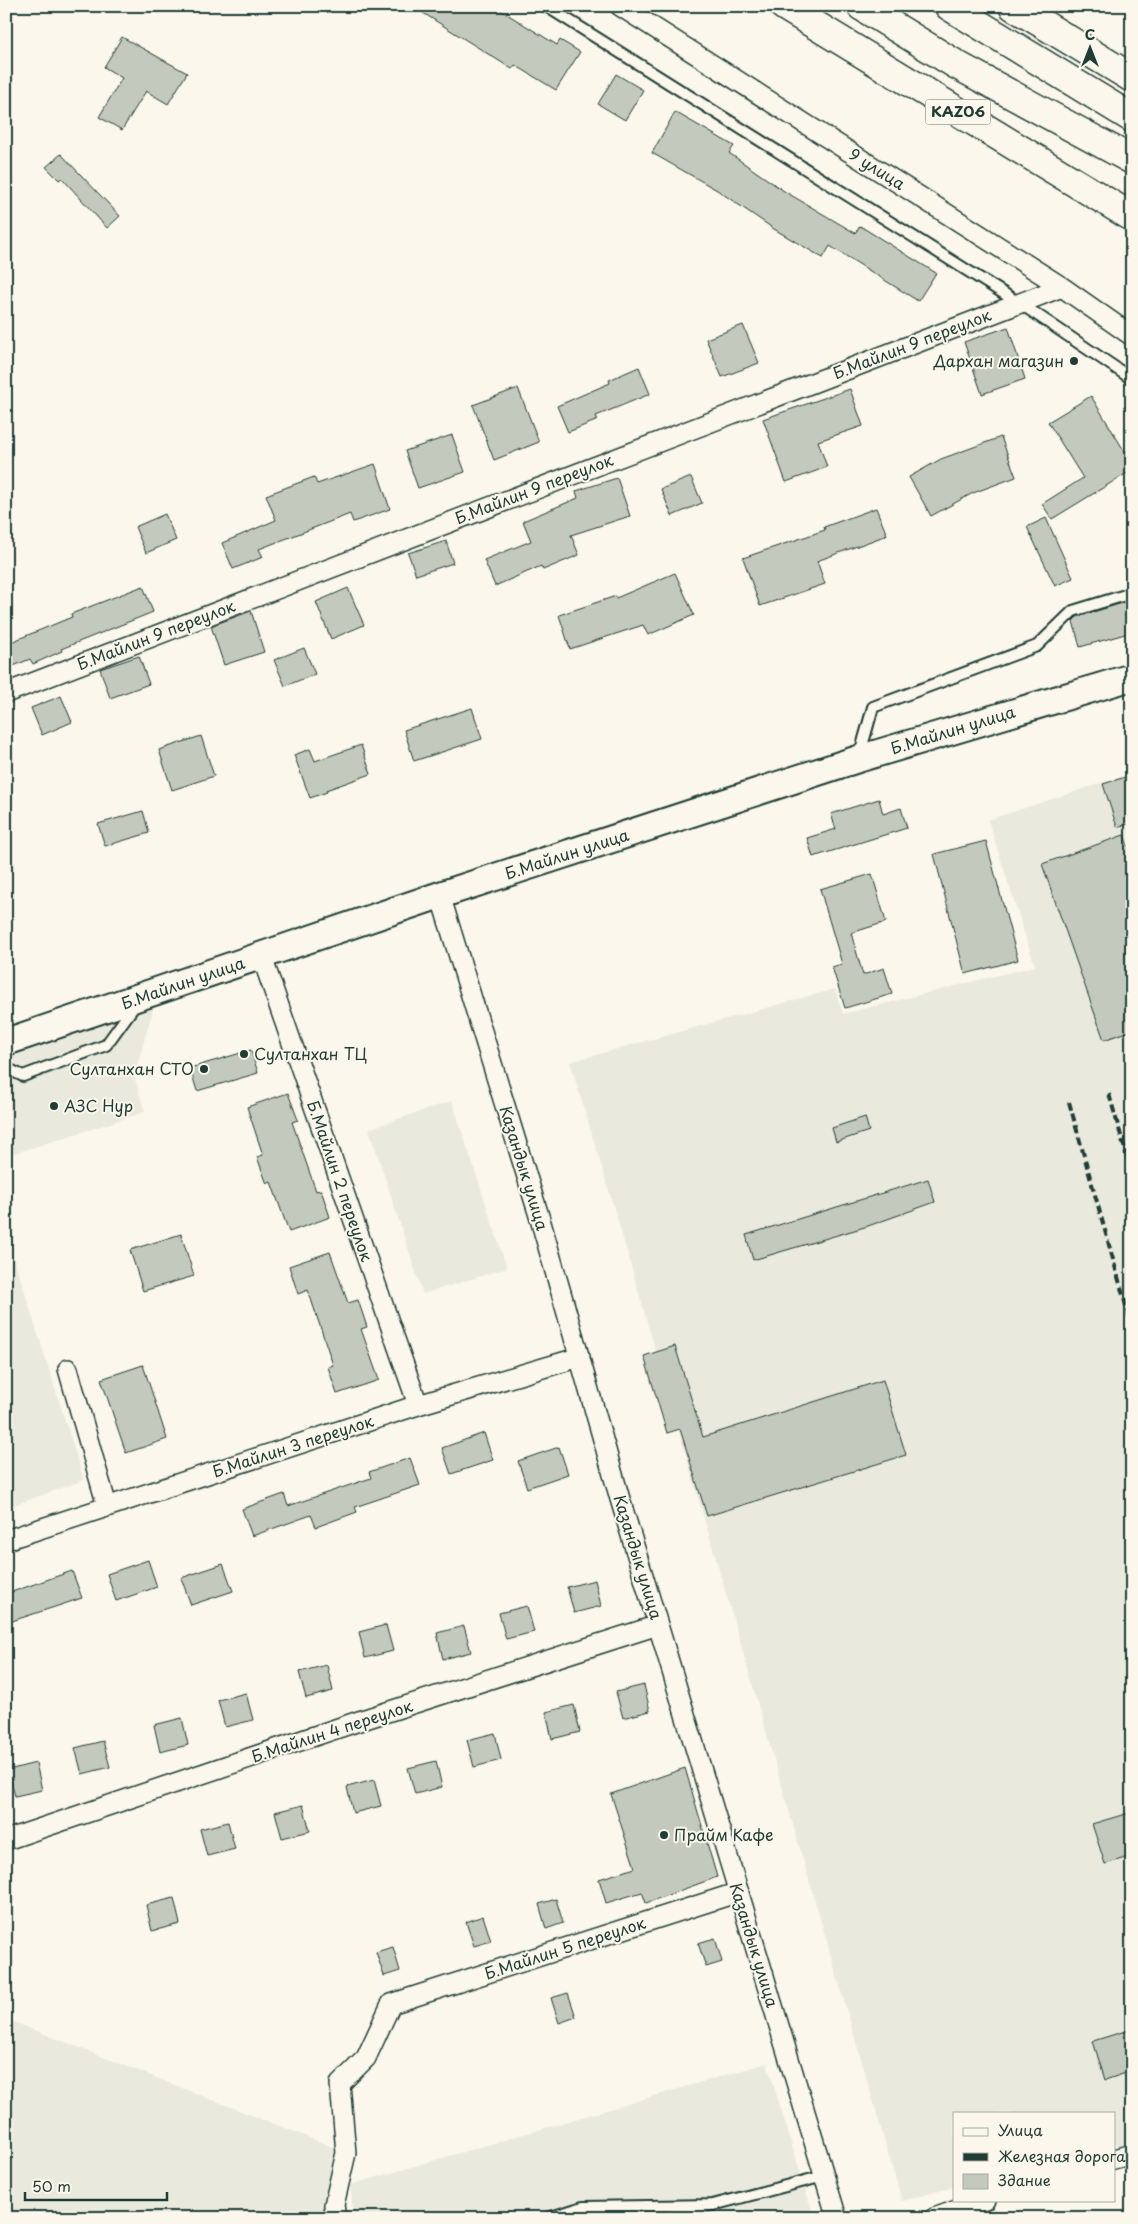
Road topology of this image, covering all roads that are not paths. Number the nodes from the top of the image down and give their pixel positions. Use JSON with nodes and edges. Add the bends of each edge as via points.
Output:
{"nodes":[{"id":1,"x":546,"y":6,"type":"edge"},
{"id":2,"x":620,"y":6,"type":"edge"},
{"id":3,"x":784,"y":6,"type":"edge"},
{"id":4,"x":861,"y":6,"type":"edge"},
{"id":5,"x":949,"y":6,"type":"edge"},
{"id":6,"x":1013,"y":6,"type":"edge"},
{"id":7,"x":1132,"y":78,"type":"edge"},
{"id":8,"x":1132,"y":118,"type":"edge"},
{"id":9,"x":1132,"y":160,"type":"edge"},
{"id":10,"x":1132,"y":217,"type":"edge"},
{"id":11,"x":1062,"y":286,"type":"junction"},
{"id":12,"x":1019,"y":303,"type":"junction"},
{"id":13,"x":1132,"y":336,"type":"edge"},
{"id":14,"x":1132,"y":378,"type":"edge"},
{"id":15,"x":1132,"y":593,"type":"edge"},
{"id":16,"x":1132,"y":677,"type":"edge"},
{"id":17,"x":6,"y":693,"type":"edge"},
{"id":18,"x":858,"y":759,"type":"junction"},
{"id":19,"x":440,"y":895,"type":"junction"},
{"id":20,"x":262,"y":957,"type":"junction"},
{"id":21,"x":140,"y":997,"type":"junction"},
{"id":22,"x":6,"y":1042,"type":"edge"},
{"id":23,"x":6,"y":1068,"type":"edge"},
{"id":24,"x":580,"y":1357,"type":"junction"},
{"id":25,"x":68,"y":1369,"type":"dead end"},
{"id":26,"x":418,"y":1405,"type":"junction"},
{"id":27,"x":107,"y":1506,"type":"junction"},
{"id":28,"x":6,"y":1540,"type":"edge"},
{"id":29,"x":658,"y":1626,"type":"junction"},
{"id":30,"x":6,"y":1840,"type":"edge"},
{"id":31,"x":739,"y":1892,"type":"junction"},
{"id":32,"x":1132,"y":2154,"type":"edge"},
{"id":33,"x":1116,"y":2158,"type":"edge"},
{"id":34,"x":824,"y":2176,"type":"junction"},
{"id":35,"x":979,"y":2202,"type":"edge"},
{"id":36,"x":714,"y":2205,"type":"junction"},
{"id":37,"x":336,"y":2218,"type":"edge"},
{"id":38,"x":548,"y":2218,"type":"edge"},
{"id":39,"x":663,"y":2218,"type":"edge"},
{"id":40,"x":837,"y":2218,"type":"edge"},
{"id":41,"x":934,"y":2218,"type":"edge"}],
"edges":[{"from":1,"to":12,"type":"lane"},
{"from":2,"to":11,"type":"street","name":"9 улица"},
{"from":3,"to":10,"type":"highway","number":"KАZ06"},
{"from":4,"to":9,"type":"highway","number":"KАZ06","via":[[957,65]]},
{"from":5,"to":8,"type":"highway"},
{"from":6,"to":7,"type":"highway"},
{"from":11,"to":12,"type":"street","name":"Б.Майлин 9 переулок"},
{"from":11,"to":13,"type":"street","name":"9 улица"},
{"from":12,"to":14,"type":"lane"},
{"from":12,"to":17,"type":"street","name":"Б.Майлин 9 переулок"},
{"from":15,"to":18,"type":"lane","via":[[1073,611],[1037,646],[873,707]]},
{"from":16,"to":18,"type":"street","name":"Б.Майлин улица"},
{"from":18,"to":19,"type":"street","name":"Б.Майлин улица"},
{"from":19,"to":20,"type":"street","name":"Б.Майлин улица"},
{"from":19,"to":24,"type":"street","name":"Казандык улица"},
{"from":20,"to":21,"type":"street","name":"Б.Майлин улица"},
{"from":20,"to":26,"type":"street","name":"Б.Майлин 2 переулок"},
{"from":21,"to":22,"type":"street","name":"Б.Майлин улица"},
{"from":21,"to":23,"type":"lane","via":[[106,1044],[23,1076]]},
{"from":24,"to":26,"type":"street","name":"Б.Майлин 3 переулок"},
{"from":24,"to":29,"type":"street","name":"Казандык улица"},
{"from":25,"to":27,"type":"street"},
{"from":26,"to":27,"type":"street","name":"Б.Майлин 3 переулок"},
{"from":27,"to":28,"type":"street","name":"Б.Майлин 3 переулок"},
{"from":29,"to":30,"type":"street","name":"Б.Майлин 4 переулок","via":[[359,1721]]},
{"from":29,"to":31,"type":"street","name":"Казандык улица"},
{"from":31,"to":34,"type":"street","name":"Казандык улица"},
{"from":31,"to":37,"type":"street","name":"Б.Майлин 5 переулок","via":[[391,2004],[366,2058],[340,2084],[346,2153],[334,2205]]},
{"from":32,"to":33,"type":"street"},
{"from":34,"to":36,"type":"lane"},
{"from":34,"to":40,"type":"street","name":"Казандык улица"},
{"from":35,"to":41,"type":"street"},
{"from":36,"to":38,"type":"lane","via":[[583,2207]]},
{"from":36,"to":39,"type":"lane"}]}
